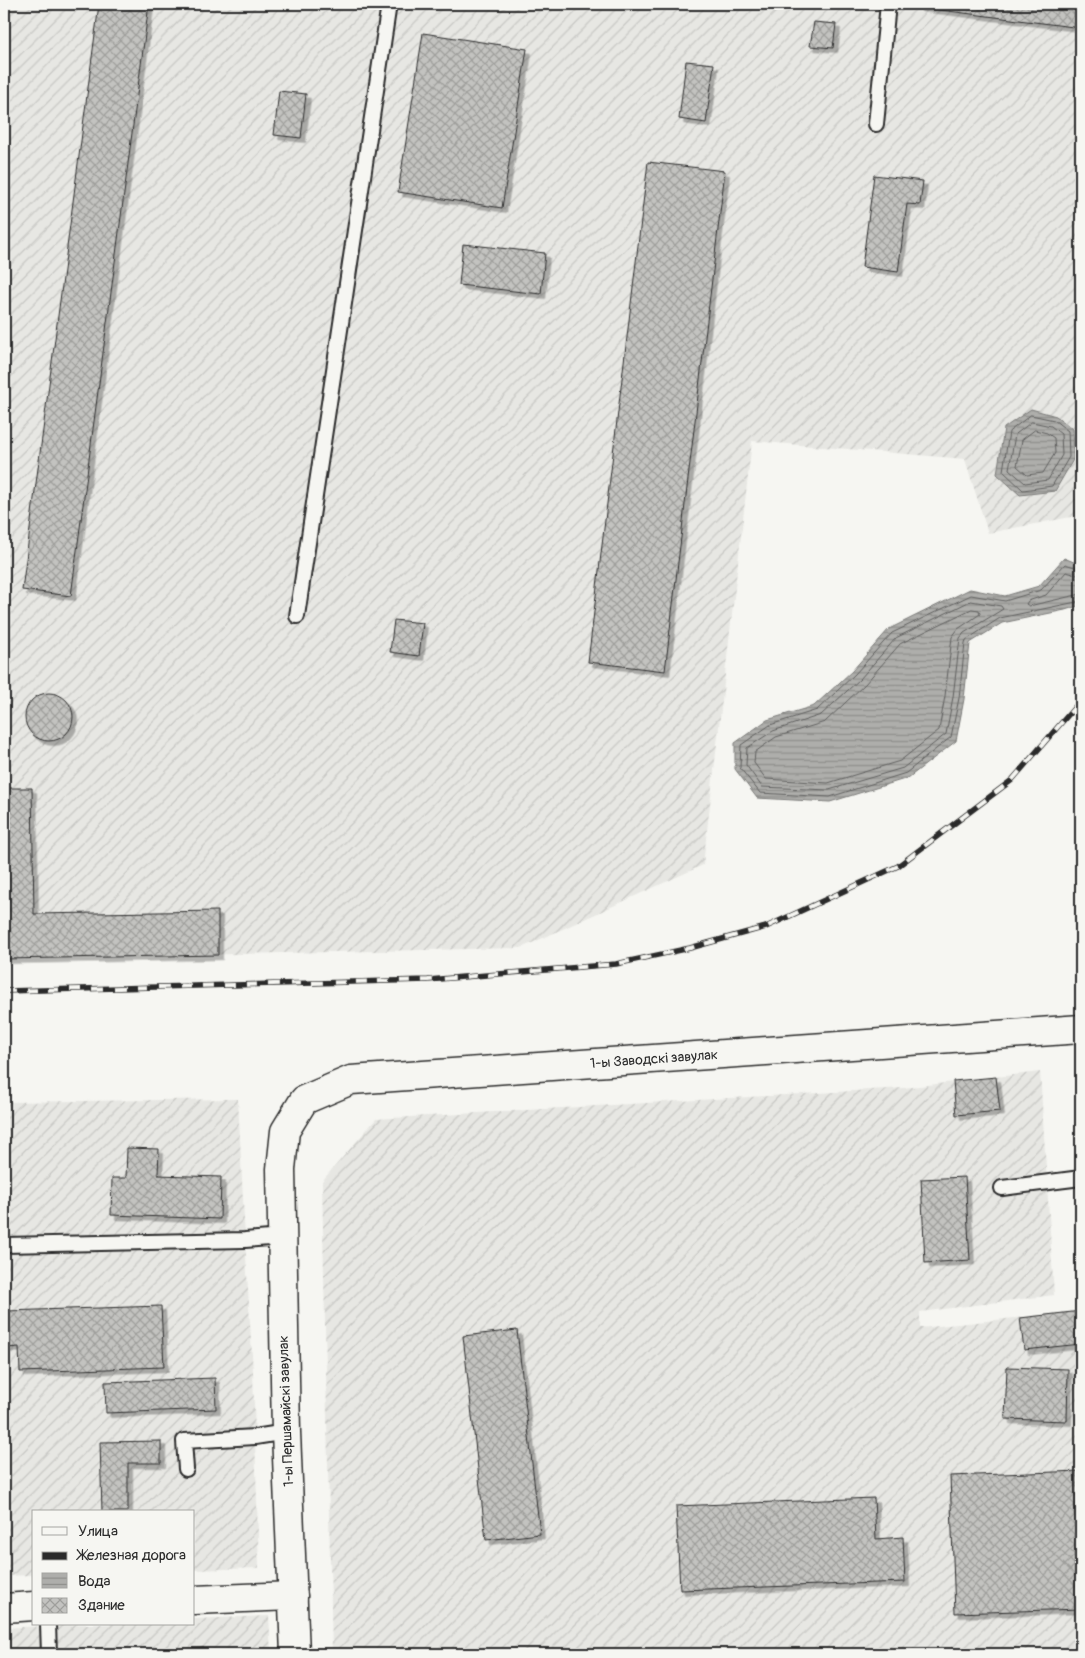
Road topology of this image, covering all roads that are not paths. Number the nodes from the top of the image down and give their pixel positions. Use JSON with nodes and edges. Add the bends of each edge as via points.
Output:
{"nodes":[{"id":1,"x":388,"y":4,"type":"edge"},
{"id":2,"x":888,"y":4,"type":"edge"},
{"id":3,"x":876,"y":124,"type":"dead end"},
{"id":4,"x":297,"y":616,"type":"dead end"},
{"id":5,"x":1081,"y":1029,"type":"edge"},
{"id":6,"x":281,"y":1169,"type":"joint"},
{"id":7,"x":1081,"y":1178,"type":"edge"},
{"id":8,"x":1002,"y":1188,"type":"dead end"},
{"id":9,"x":282,"y":1237,"type":"junction"},
{"id":10,"x":4,"y":1245,"type":"edge"},
{"id":11,"x":286,"y":1432,"type":"junction"},
{"id":12,"x":186,"y":1469,"type":"dead end"},
{"id":13,"x":293,"y":1596,"type":"junction"},
{"id":14,"x":195,"y":1600,"type":"edge"},
{"id":15,"x":32,"y":1606,"type":"edge"},
{"id":16,"x":4,"y":1608,"type":"edge"},
{"id":17,"x":48,"y":1626,"type":"edge"},
{"id":18,"x":49,"y":1654,"type":"edge"},
{"id":19,"x":295,"y":1654,"type":"edge"}],
"edges":[{"from":1,"to":4,"type":"lane"},
{"from":2,"to":3,"type":"lane"},
{"from":5,"to":6,"type":"street","name":"1-ы Заводскі завулак","via":[[351,1080],[304,1100],[285,1131]]},
{"from":6,"to":9,"type":"street","name":"1-ы Першамайскі завулак"},
{"from":7,"to":8,"type":"lane"},
{"from":9,"to":10,"type":"lane"},
{"from":9,"to":11,"type":"street","name":"1-ы Першамайскі завулак"},
{"from":11,"to":12,"type":"lane","via":[[184,1441]]},
{"from":11,"to":13,"type":"street","name":"1-ы Першамайскі завулак"},
{"from":13,"to":14,"type":"street"},
{"from":13,"to":19,"type":"street","name":"1-ы Першамайскі завулак"},
{"from":15,"to":16,"type":"street"},
{"from":17,"to":18,"type":"lane"}]}
